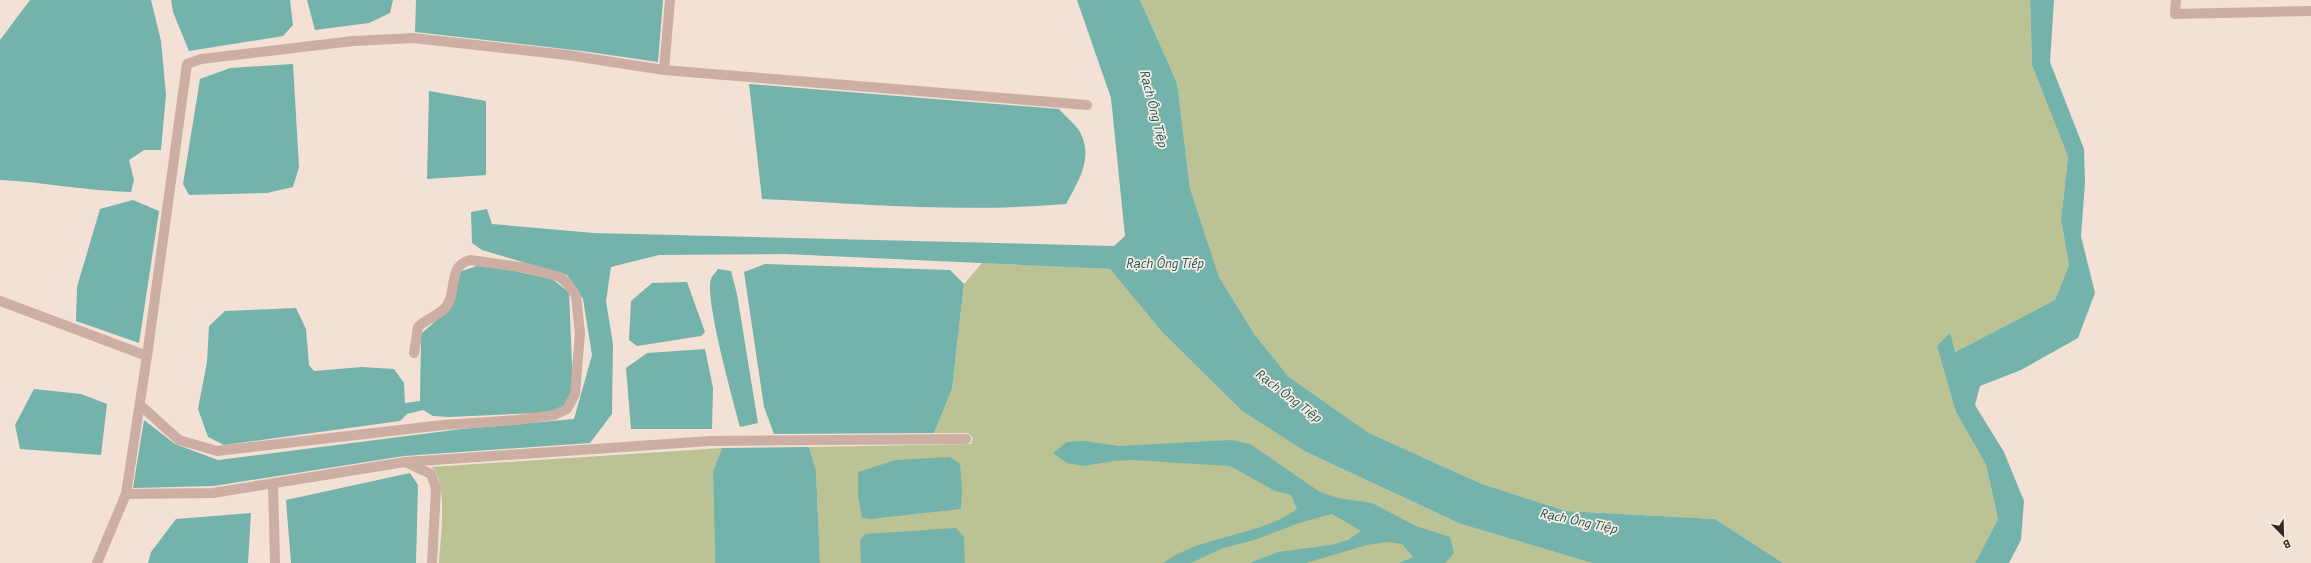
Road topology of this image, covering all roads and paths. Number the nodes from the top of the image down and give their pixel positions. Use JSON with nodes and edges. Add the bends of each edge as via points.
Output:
{"nodes":[{"id":1,"x":670,"y":0,"type":"edge"},
{"id":2,"x":2176,"y":0,"type":"edge"},
{"id":3,"x":2311,"y":11,"type":"edge"},
{"id":4,"x":664,"y":70,"type":"junction"},
{"id":5,"x":1087,"y":105,"type":"dead end"},
{"id":6,"x":0,"y":300,"type":"edge"},
{"id":7,"x":414,"y":353,"type":"dead end"},
{"id":8,"x":147,"y":356,"type":"junction"},
{"id":9,"x":140,"y":406,"type":"junction"},
{"id":10,"x":966,"y":439,"type":"dead end"},
{"id":11,"x":405,"y":462,"type":"junction"},
{"id":12,"x":273,"y":483,"type":"junction"},
{"id":13,"x":126,"y":494,"type":"junction"},
{"id":14,"x":97,"y":563,"type":"edge"},
{"id":15,"x":275,"y":563,"type":"edge"},
{"id":16,"x":432,"y":563,"type":"edge"}],
"edges":[{"from":1,"to":4,"type":"street"},
{"from":2,"to":3,"type":"street","via":[[2175,14]]},
{"from":4,"to":5,"type":"street"},
{"from":4,"to":8,"type":"street","via":[[567,55],[412,38],[338,43],[201,59],[187,64]]},
{"from":6,"to":8,"type":"street"},
{"from":7,"to":9,"type":"street","via":[[418,326],[444,309],[451,294],[456,270],[462,262],[470,260],[527,268],[560,277],[576,296],[580,333],[575,394],[567,408],[554,415],[217,451],[179,440]]},
{"from":8,"to":9,"type":"street"},
{"from":9,"to":13,"type":"street"},
{"from":10,"to":11,"type":"street","via":[[710,441]]},
{"from":11,"to":12,"type":"street"},
{"from":11,"to":16,"type":"street","via":[[431,474],[436,488]]},
{"from":12,"to":13,"type":"street","via":[[213,493]]},
{"from":12,"to":15,"type":"street"},
{"from":13,"to":14,"type":"street"}]}
